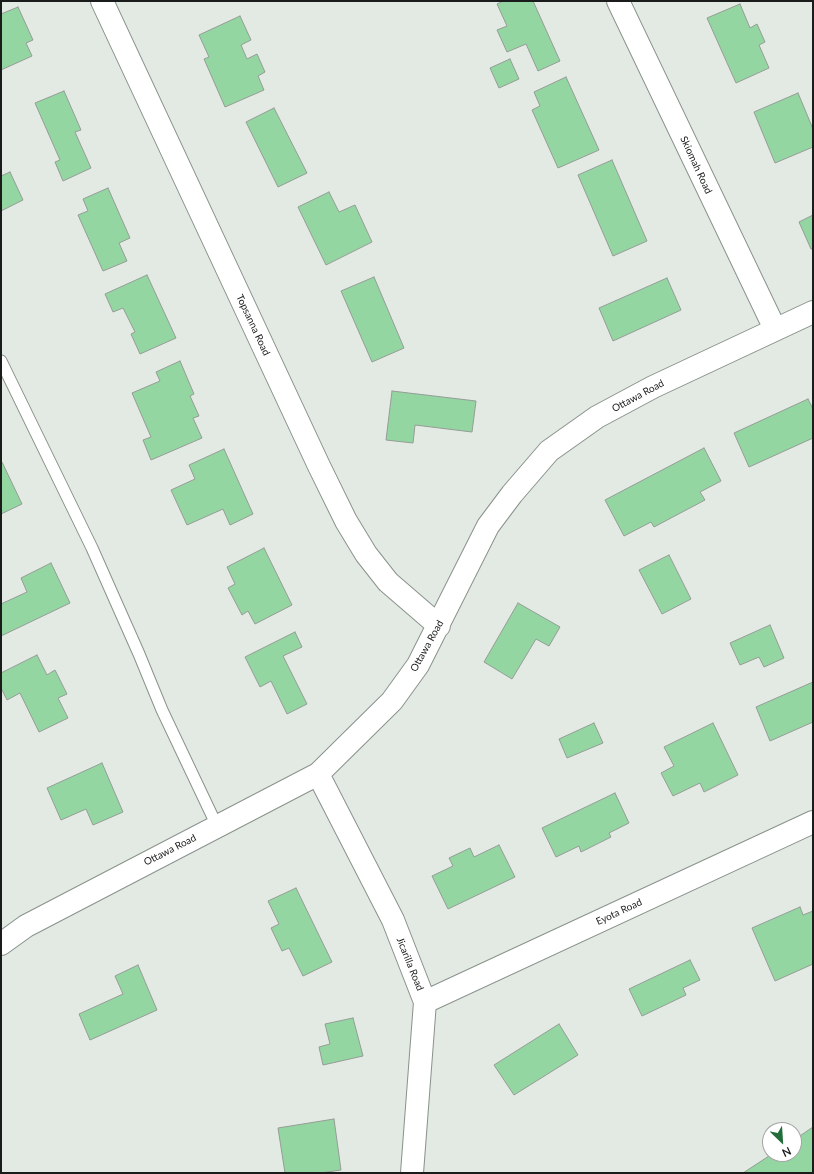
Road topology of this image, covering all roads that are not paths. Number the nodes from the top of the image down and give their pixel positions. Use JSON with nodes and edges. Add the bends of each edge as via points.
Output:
{"nodes":[{"id":1,"x":102,"y":1,"type":"edge"},
{"id":2,"x":618,"y":1,"type":"edge"},
{"id":3,"x":813,"y":312,"type":"edge"},
{"id":4,"x":775,"y":329,"type":"junction"},
{"id":5,"x":1,"y":361,"type":"edge"},
{"id":6,"x":439,"y":626,"type":"junction"},
{"id":7,"x":318,"y":774,"type":"junction"},
{"id":8,"x":813,"y":822,"type":"edge"},
{"id":9,"x":217,"y":826,"type":"junction"},
{"id":10,"x":1,"y":944,"type":"edge"},
{"id":11,"x":425,"y":1002,"type":"junction"},
{"id":12,"x":412,"y":1173,"type":"edge"}],
"edges":[{"from":1,"to":6,"type":"street","name":"Topsanna Road","via":[[346,521],[366,554],[388,582]]},
{"from":2,"to":4,"type":"street","name":"Skiomah Road"},
{"from":3,"to":4,"type":"street","name":"Ottawa Road"},
{"from":4,"to":6,"type":"street","name":"Ottawa Road","via":[[653,387],[597,417],[549,451],[488,526]]},
{"from":5,"to":9,"type":"lane","via":[[92,548],[162,710]]},
{"from":6,"to":7,"type":"street","name":"Ottawa Road","via":[[418,666],[392,701]]},
{"from":7,"to":9,"type":"street","name":"Ottawa Road"},
{"from":7,"to":11,"type":"street","name":"Jicarilla Road","via":[[393,920]]},
{"from":8,"to":11,"type":"street","name":"Eyota Road"},
{"from":9,"to":10,"type":"street","name":"Ottawa Road","via":[[26,926]]},
{"from":11,"to":12,"type":"street","name":"Jicarilla Road"}]}
